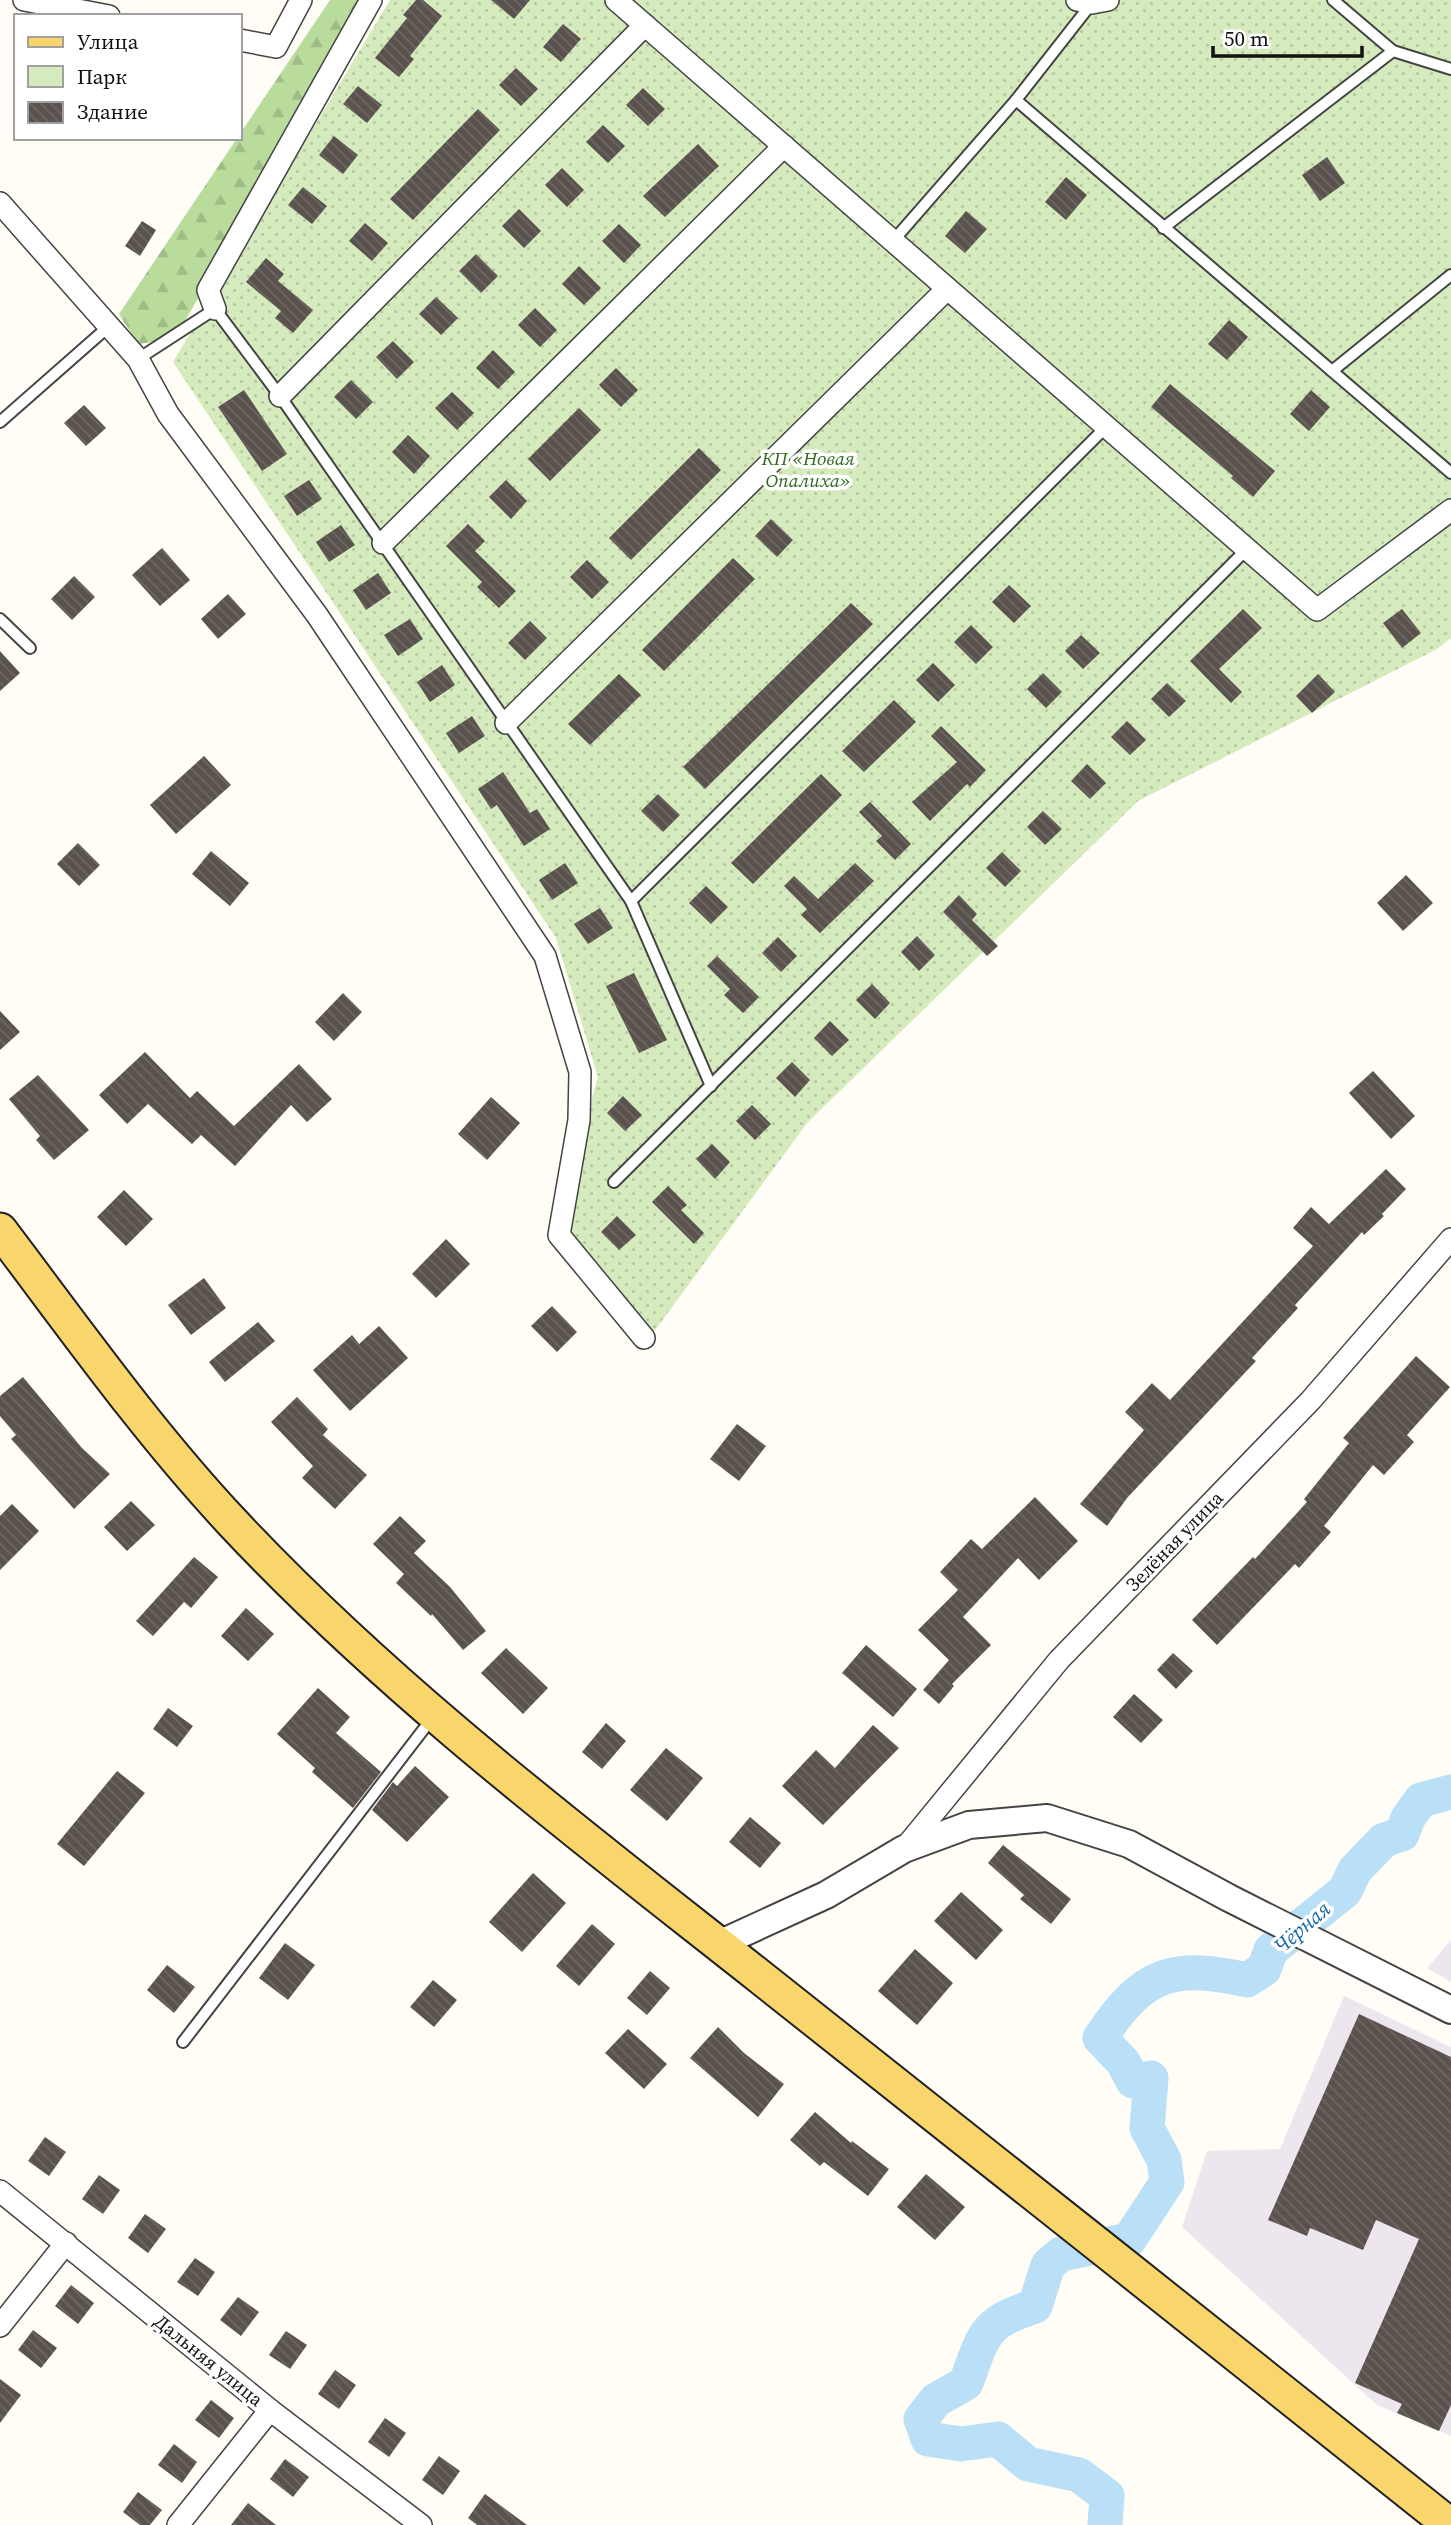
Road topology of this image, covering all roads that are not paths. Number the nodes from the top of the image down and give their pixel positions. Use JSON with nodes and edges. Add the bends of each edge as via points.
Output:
{"nodes":[{"id":1,"x":24,"y":0,"type":"edge"},
{"id":2,"x":301,"y":0,"type":"edge"},
{"id":3,"x":371,"y":0,"type":"edge"},
{"id":4,"x":616,"y":0,"type":"edge"},
{"id":5,"x":1333,"y":0,"type":"edge"},
{"id":6,"x":1092,"y":1,"type":"edge"},
{"id":7,"x":98,"y":14,"type":"edge"},
{"id":8,"x":645,"y":25,"type":"junction"},
{"id":9,"x":242,"y":40,"type":"edge"},
{"id":10,"x":1393,"y":51,"type":"junction"},
{"id":11,"x":1451,"y":69,"type":"edge"},
{"id":12,"x":1016,"y":100,"type":"junction"},
{"id":13,"x":784,"y":146,"type":"junction"},
{"id":14,"x":0,"y":203,"type":"edge"},
{"id":15,"x":1164,"y":228,"type":"junction"},
{"id":16,"x":893,"y":241,"type":"junction"},
{"id":17,"x":1451,"y":275,"type":"edge"},
{"id":18,"x":947,"y":289,"type":"junction"},
{"id":19,"x":215,"y":309,"type":"junction"},
{"id":20,"x":108,"y":327,"type":"junction"},
{"id":21,"x":138,"y":359,"type":"junction"},
{"id":22,"x":1332,"y":372,"type":"junction"},
{"id":23,"x":280,"y":396,"type":"junction"},
{"id":24,"x":0,"y":422,"type":"edge"},
{"id":25,"x":1106,"y":426,"type":"junction"},
{"id":26,"x":1451,"y":473,"type":"edge"},
{"id":27,"x":1451,"y":510,"type":"edge"},
{"id":28,"x":383,"y":543,"type":"junction"},
{"id":29,"x":1247,"y":549,"type":"junction"},
{"id":30,"x":0,"y":619,"type":"edge"},
{"id":31,"x":30,"y":648,"type":"dead end"},
{"id":32,"x":506,"y":723,"type":"junction"},
{"id":33,"x":631,"y":901,"type":"junction"},
{"id":34,"x":712,"y":1086,"type":"junction"},
{"id":35,"x":614,"y":1181,"type":"dead end"},
{"id":36,"x":0,"y":1230,"type":"edge"},
{"id":37,"x":1451,"y":1239,"type":"edge"},
{"id":38,"x":644,"y":1338,"type":"dead end"},
{"id":39,"x":436,"y":1713,"type":"junction"},
{"id":40,"x":904,"y":1849,"type":"junction"},
{"id":41,"x":719,"y":1944,"type":"junction"},
{"id":42,"x":1451,"y":2010,"type":"edge"},
{"id":43,"x":183,"y":2042,"type":"dead end"},
{"id":44,"x":0,"y":2191,"type":"edge"},
{"id":45,"x":66,"y":2243,"type":"junction"},
{"id":46,"x":0,"y":2326,"type":"edge"},
{"id":47,"x":270,"y":2410,"type":"junction"},
{"id":48,"x":178,"y":2525,"type":"edge"},
{"id":49,"x":421,"y":2525,"type":"edge"},
{"id":50,"x":1450,"y":2525,"type":"edge"}],
"edges":[{"from":1,"to":7,"type":"street"},
{"from":2,"to":9,"type":"street","via":[[276,47]]},
{"from":3,"to":19,"type":"street","via":[[208,290]]},
{"from":4,"to":8,"type":"street"},
{"from":5,"to":10,"type":"lane"},
{"from":6,"to":12,"type":"lane"},
{"from":8,"to":13,"type":"street"},
{"from":8,"to":23,"type":"street"},
{"from":10,"to":11,"type":"lane"},
{"from":10,"to":15,"type":"lane"},
{"from":12,"to":15,"type":"lane"},
{"from":12,"to":16,"type":"lane"},
{"from":13,"to":16,"type":"street"},
{"from":13,"to":28,"type":"street"},
{"from":14,"to":20,"type":"street"},
{"from":15,"to":22,"type":"lane"},
{"from":16,"to":18,"type":"street"},
{"from":17,"to":22,"type":"lane"},
{"from":18,"to":25,"type":"street"},
{"from":18,"to":32,"type":"street"},
{"from":19,"to":21,"type":"lane"},
{"from":19,"to":23,"type":"lane"},
{"from":20,"to":21,"type":"street"},
{"from":20,"to":24,"type":"lane"},
{"from":21,"to":38,"type":"street","via":[[168,414],[317,615],[545,956],[580,1072],[579,1120],[559,1235]]},
{"from":22,"to":26,"type":"lane"},
{"from":23,"to":28,"type":"lane"},
{"from":25,"to":29,"type":"street"},
{"from":25,"to":33,"type":"lane"},
{"from":27,"to":29,"type":"street","via":[[1317,610]]},
{"from":28,"to":32,"type":"lane"},
{"from":29,"to":34,"type":"lane"},
{"from":30,"to":31,"type":"lane"},
{"from":32,"to":33,"type":"lane"},
{"from":33,"to":34,"type":"lane"},
{"from":34,"to":35,"type":"lane"},
{"from":36,"to":39,"type":"main road","via":[[161,1439],[232,1522],[325,1615]]},
{"from":37,"to":40,"type":"street","name":"Зелёная улица","via":[[1311,1400],[1059,1660]]},
{"from":39,"to":41,"type":"main road"},
{"from":39,"to":43,"type":"lane"},
{"from":40,"to":41,"type":"street","via":[[826,1895]]},
{"from":40,"to":42,"type":"street","via":[[969,1825],[1047,1818],[1129,1844]]},
{"from":41,"to":50,"type":"main road"},
{"from":44,"to":45,"type":"street","name":"Дальняя улица"},
{"from":45,"to":46,"type":"street"},
{"from":45,"to":47,"type":"street","name":"Дальняя улица"},
{"from":47,"to":48,"type":"street"},
{"from":47,"to":49,"type":"street","name":"Дальняя улица"}]}
